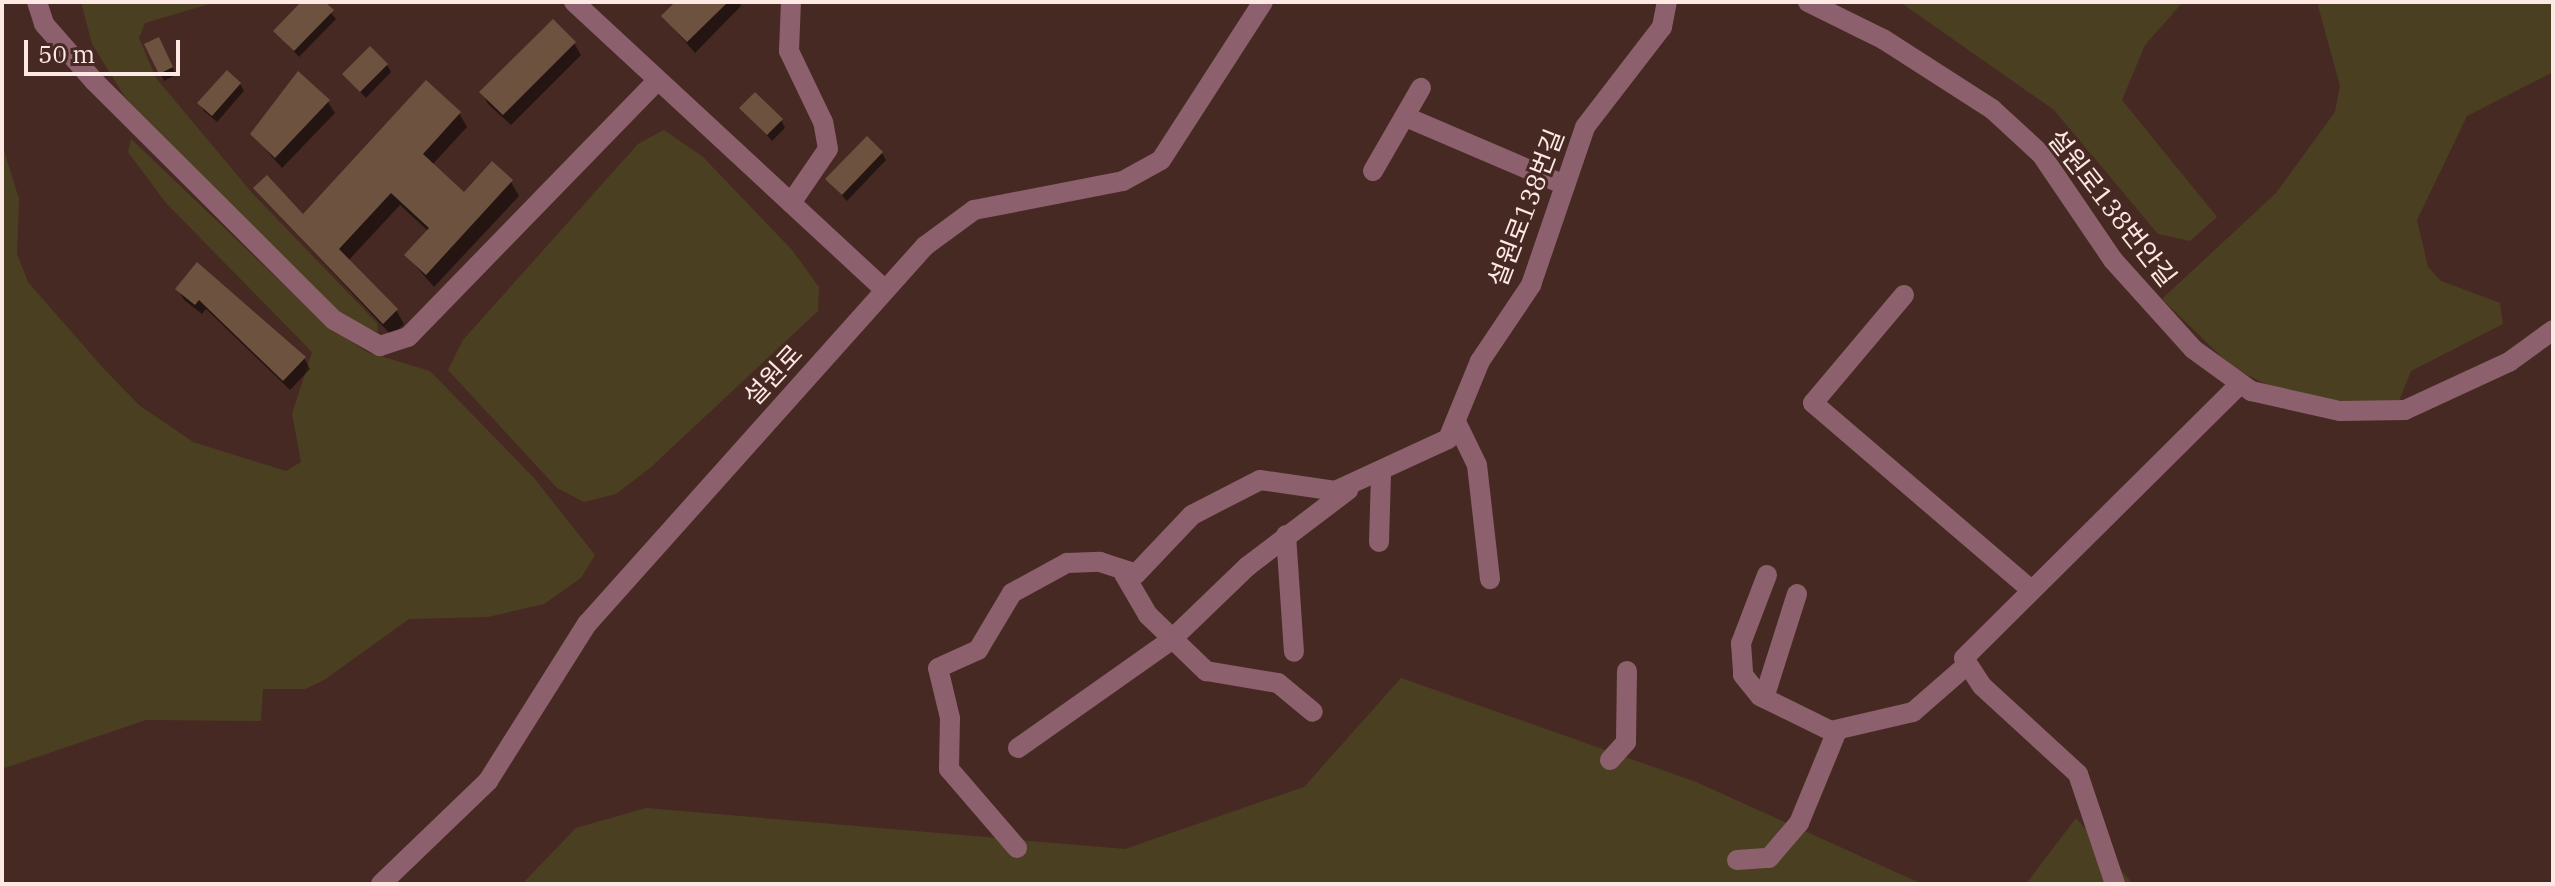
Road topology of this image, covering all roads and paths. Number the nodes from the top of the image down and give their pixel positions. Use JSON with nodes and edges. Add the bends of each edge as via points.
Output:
{"nodes":[{"id":1,"x":37,"y":2,"type":"edge"},
{"id":2,"x":574,"y":2,"type":"edge"},
{"id":3,"x":791,"y":2,"type":"edge"},
{"id":4,"x":1263,"y":2,"type":"edge"},
{"id":5,"x":1667,"y":2,"type":"edge"},
{"id":6,"x":1808,"y":2,"type":"edge"},
{"id":7,"x":656,"y":82,"type":"junction"},
{"id":8,"x":1421,"y":88,"type":"dead end"},
{"id":9,"x":1406,"y":117,"type":"junction"},
{"id":10,"x":1373,"y":171,"type":"dead end"},
{"id":11,"x":1565,"y":185,"type":"junction"},
{"id":12,"x":791,"y":203,"type":"junction"},
{"id":13,"x":885,"y":290,"type":"junction"},
{"id":14,"x":1904,"y":295,"type":"dead end"},
{"id":15,"x":2553,"y":330,"type":"edge"},
{"id":16,"x":2239,"y":385,"type":"junction"},
{"id":17,"x":1458,"y":426,"type":"junction"},
{"id":18,"x":1381,"y":475,"type":"junction"},
{"id":19,"x":1355,"y":485,"type":"junction"},
{"id":20,"x":1286,"y":535,"type":"junction"},
{"id":21,"x":1379,"y":542,"type":"dead end"},
{"id":22,"x":1124,"y":574,"type":"junction"},
{"id":23,"x":1767,"y":575,"type":"dead end"},
{"id":24,"x":1490,"y":579,"type":"dead end"},
{"id":25,"x":2031,"y":590,"type":"junction"},
{"id":26,"x":1797,"y":594,"type":"dead end"},
{"id":27,"x":1171,"y":640,"type":"junction"},
{"id":28,"x":1294,"y":652,"type":"dead end"},
{"id":29,"x":1966,"y":666,"type":"junction"},
{"id":30,"x":1627,"y":671,"type":"dead end"},
{"id":31,"x":1764,"y":698,"type":"junction"},
{"id":32,"x":1313,"y":712,"type":"dead end"},
{"id":33,"x":1837,"y":731,"type":"junction"},
{"id":34,"x":1018,"y":748,"type":"dead end"},
{"id":35,"x":1610,"y":760,"type":"dead end"},
{"id":36,"x":1017,"y":848,"type":"dead end"},
{"id":37,"x":1737,"y":860,"type":"dead end"},
{"id":38,"x":381,"y":884,"type":"edge"},
{"id":39,"x":2115,"y":884,"type":"edge"}],
"edges":[{"from":1,"to":7,"type":"street","via":[[44,24],[94,81],[334,320],[380,346],[397,345],[417,328]]},
{"from":2,"to":7,"type":"street"},
{"from":3,"to":12,"type":"street","via":[[789,51],[823,122],[828,149]]},
{"from":4,"to":13,"type":"street","name":"설원로","via":[[1161,160],[1123,181],[974,210],[949,224]]},
{"from":5,"to":11,"type":"street","name":"설원로138번길","via":[[1662,27],[1585,127]]},
{"from":6,"to":16,"type":"street","name":"설원로138번안길","via":[[1883,39],[1992,109],[2041,154],[2113,260],[2193,349]]},
{"from":7,"to":12,"type":"street"},
{"from":8,"to":9,"type":"street"},
{"from":9,"to":10,"type":"street"},
{"from":9,"to":11,"type":"street"},
{"from":11,"to":17,"type":"street","name":"설원로138번길","via":[[1531,285],[1480,361]]},
{"from":12,"to":13,"type":"street"},
{"from":13,"to":38,"type":"street","name":"설원로","via":[[587,624],[488,781]]},
{"from":14,"to":25,"type":"street","via":[[1813,403]]},
{"from":15,"to":16,"type":"street","name":"설원로138번안길","via":[[2509,362],[2405,410],[2340,411]]},
{"from":16,"to":25,"type":"street","via":[[2132,499]]},
{"from":17,"to":18,"type":"street","name":"설원로138번길","via":[[1431,451]]},
{"from":17,"to":24,"type":"street","via":[[1477,465]]},
{"from":18,"to":19,"type":"street","name":"설원로138번길"},
{"from":18,"to":21,"type":"street"},
{"from":19,"to":20,"type":"street"},
{"from":19,"to":22,"type":"street","name":"설원로138번길","via":[[1320,491],[1260,480],[1192,515],[1146,571]]},
{"from":20,"to":27,"type":"street"},
{"from":20,"to":28,"type":"street"},
{"from":22,"to":27,"type":"street"},
{"from":22,"to":36,"type":"street","via":[[1080,560],[1035,578],[1008,598],[978,650],[935,673],[950,718],[949,769]]},
{"from":23,"to":31,"type":"street","via":[[1740,657],[1748,685]]},
{"from":25,"to":29,"type":"street","via":[[1968,650]]},
{"from":26,"to":31,"type":"street"},
{"from":27,"to":32,"type":"street","via":[[1206,671],[1278,683]]},
{"from":27,"to":34,"type":"street"},
{"from":29,"to":33,"type":"street","via":[[1913,712]]},
{"from":29,"to":39,"type":"street","via":[[2078,774]]},
{"from":30,"to":35,"type":"street","via":[[1626,742]]},
{"from":31,"to":33,"type":"street"},
{"from":33,"to":37,"type":"street","via":[[1792,832],[1769,858]]}]}
